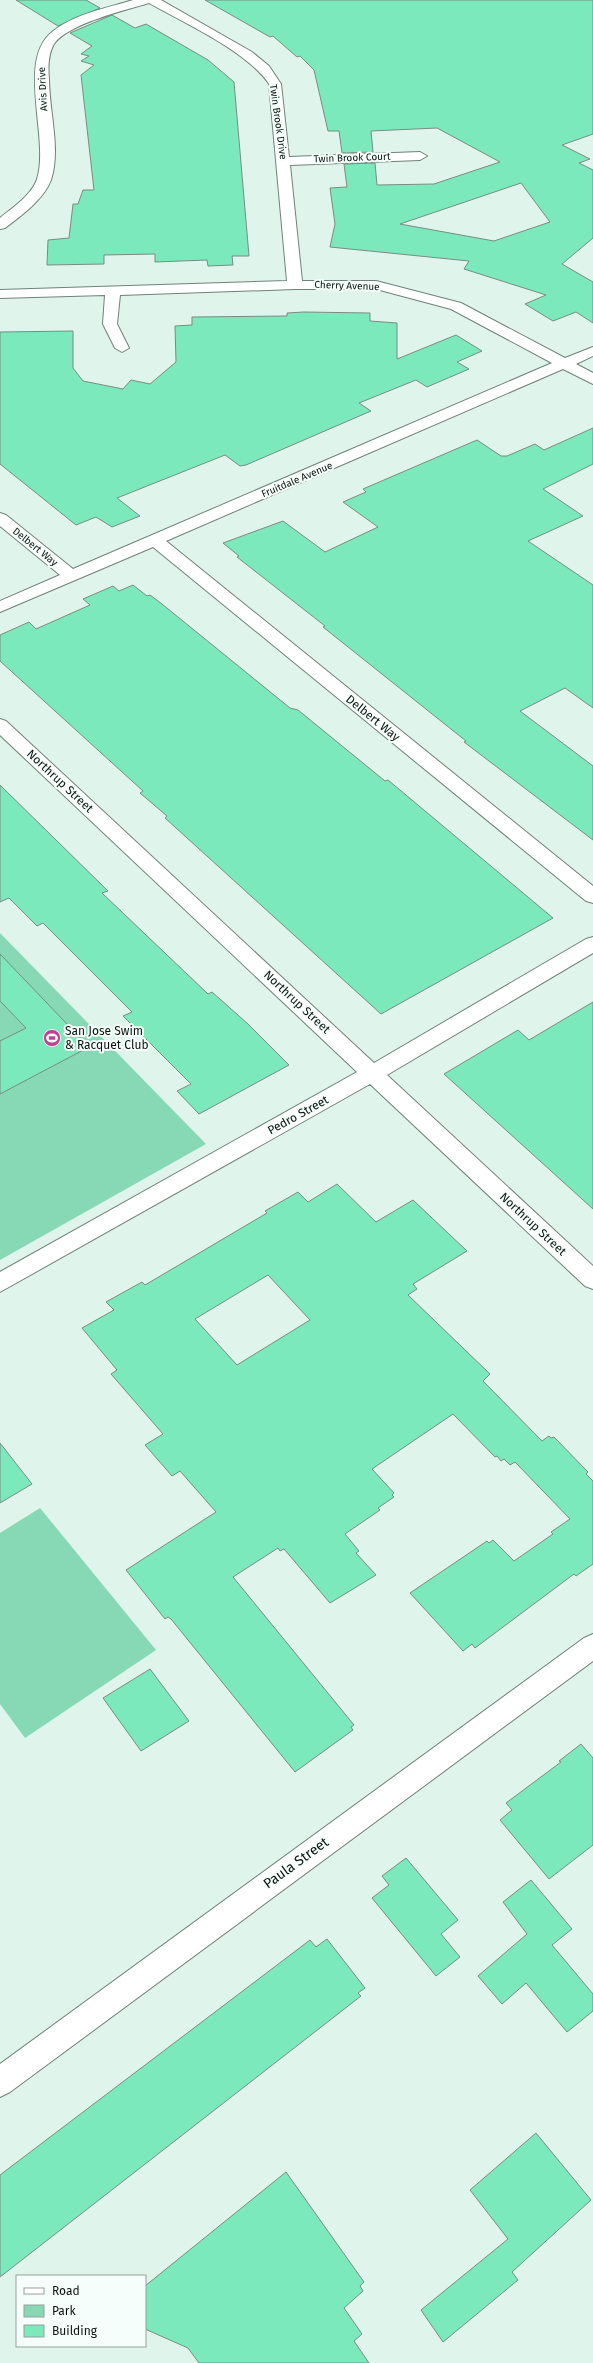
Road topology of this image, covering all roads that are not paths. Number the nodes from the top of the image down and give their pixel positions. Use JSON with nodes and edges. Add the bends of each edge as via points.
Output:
{"nodes":[{"id":1,"x":146,"y":0,"type":"edge"},
{"id":2,"x":152,"y":0,"type":"edge"},
{"id":3,"x":420,"y":156,"type":"dead end"},
{"id":4,"x":284,"y":161,"type":"junction"},
{"id":5,"x":0,"y":225,"type":"edge"},
{"id":6,"x":295,"y":285,"type":"junction"},
{"id":7,"x":113,"y":290,"type":"junction"},
{"id":8,"x":0,"y":294,"type":"edge"},
{"id":9,"x":122,"y":348,"type":"dead end"},
{"id":10,"x":593,"y":351,"type":"edge"},
{"id":11,"x":565,"y":363,"type":"junction"},
{"id":12,"x":593,"y":379,"type":"edge"},
{"id":13,"x":0,"y":518,"type":"edge"},
{"id":14,"x":154,"y":540,"type":"junction"},
{"id":15,"x":71,"y":576,"type":"junction"},
{"id":16,"x":0,"y":607,"type":"edge"},
{"id":17,"x":0,"y":725,"type":"edge"},
{"id":18,"x":593,"y":896,"type":"edge"},
{"id":19,"x":593,"y":944,"type":"edge"},
{"id":20,"x":373,"y":1073,"type":"junction"},
{"id":21,"x":593,"y":1280,"type":"edge"},
{"id":22,"x":0,"y":1282,"type":"edge"},
{"id":23,"x":593,"y":1646,"type":"edge"},
{"id":24,"x":0,"y":2082,"type":"edge"}],
"edges":[{"from":1,"to":5,"type":"street","name":"Avis Drive","via":[[72,25],[50,41],[42,58],[47,155],[44,181],[19,210]]},
{"from":2,"to":4,"type":"street","name":"Twin Brook Drive","via":[[248,55],[265,69],[275,84]]},
{"from":3,"to":4,"type":"street","name":"Twin Brook Court"},
{"from":4,"to":6,"type":"street","name":"Twin Brook Drive"},
{"from":6,"to":7,"type":"street","name":"Cherry Avenue"},
{"from":6,"to":11,"type":"street","name":"Cherry Avenue","via":[[376,285],[456,306]]},
{"from":7,"to":8,"type":"street","name":"Cherry Avenue"},
{"from":7,"to":9,"type":"street","via":[[110,324]]},
{"from":10,"to":11,"type":"street","name":"Fruitdale Avenue"},
{"from":11,"to":12,"type":"street","name":"Cherry Avenue"},
{"from":11,"to":14,"type":"street","name":"Fruitdale Avenue"},
{"from":13,"to":15,"type":"street","name":"Delbert Way"},
{"from":14,"to":15,"type":"street","name":"Fruitdale Avenue"},
{"from":14,"to":18,"type":"street","name":"Delbert Way"},
{"from":15,"to":16,"type":"street","name":"Fruitdale Avenue"},
{"from":17,"to":20,"type":"street","name":"Northrup Street"},
{"from":19,"to":20,"type":"street","name":"Pedro Street"},
{"from":20,"to":21,"type":"street","name":"Northrup Street"},
{"from":20,"to":22,"type":"street","name":"Pedro Street"},
{"from":23,"to":24,"type":"street","name":"Paula Street"}]}
